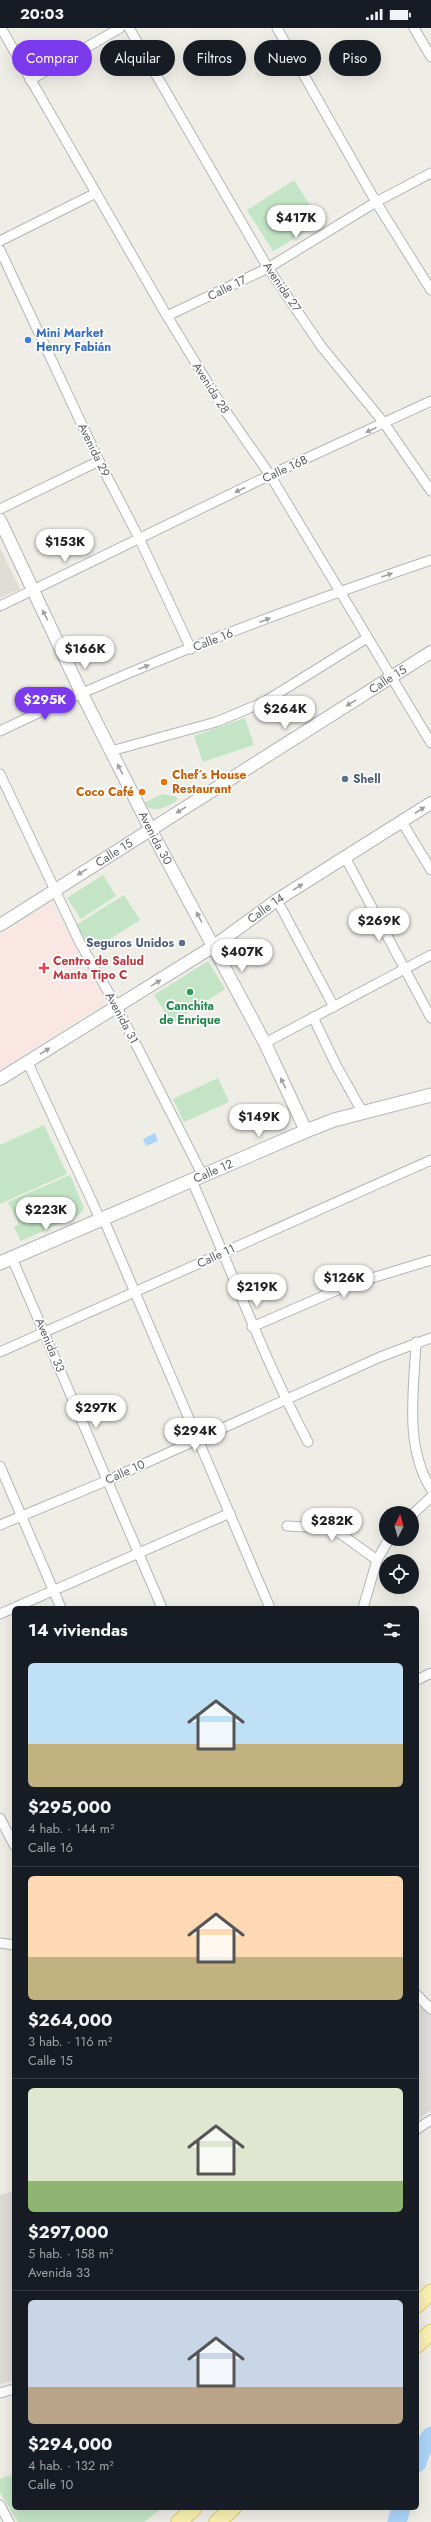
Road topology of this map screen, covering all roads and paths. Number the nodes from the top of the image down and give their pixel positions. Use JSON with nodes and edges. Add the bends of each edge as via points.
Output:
{"nodes":[{"id":1,"x":1,"y":28,"type":"edge"},
{"id":2,"x":120,"y":28,"type":"edge"},
{"id":3,"x":129,"y":28,"type":"edge"},
{"id":4,"x":277,"y":28,"type":"edge"},
{"id":5,"x":414,"y":28,"type":"edge"},
{"id":6,"x":431,"y":57,"type":"edge"},
{"id":7,"x":30,"y":80,"type":"junction"},
{"id":8,"x":431,"y":173,"type":"edge"},
{"id":9,"x":96,"y":193,"type":"junction"},
{"id":10,"x":376,"y":202,"type":"junction"},
{"id":11,"x":0,"y":241,"type":"edge"},
{"id":12,"x":0,"y":250,"type":"edge"},
{"id":13,"x":268,"y":268,"type":"junction"},
{"id":14,"x":431,"y":290,"type":"edge"},
{"id":15,"x":167,"y":316,"type":"junction"},
{"id":16,"x":431,"y":401,"type":"edge"},
{"id":17,"x":384,"y":423,"type":"junction"},
{"id":18,"x":99,"y":461,"type":"junction"},
{"id":19,"x":270,"y":475,"type":"junction"},
{"id":20,"x":431,"y":491,"type":"edge"},
{"id":21,"x":0,"y":509,"type":"edge"},
{"id":22,"x":0,"y":520,"type":"edge"},
{"id":23,"x":139,"y":538,"type":"junction"},
{"id":24,"x":431,"y":560,"type":"edge"},
{"id":25,"x":32,"y":590,"type":"junction"},
{"id":26,"x":338,"y":592,"type":"junction"},
{"id":27,"x":0,"y":606,"type":"edge"},
{"id":28,"x":367,"y":638,"type":"junction"},
{"id":29,"x":191,"y":648,"type":"junction"},
{"id":30,"x":431,"y":652,"type":"edge"},
{"id":31,"x":391,"y":678,"type":"junction"},
{"id":32,"x":81,"y":692,"type":"junction"},
{"id":33,"x":0,"y":731,"type":"edge"},
{"id":34,"x":431,"y":743,"type":"edge"},
{"id":35,"x":111,"y":751,"type":"junction"},
{"id":36,"x":0,"y":774,"type":"edge"},
{"id":37,"x":431,"y":803,"type":"edge"},
{"id":38,"x":402,"y":822,"type":"junction"},
{"id":39,"x":151,"y":829,"type":"junction"},
{"id":40,"x":345,"y":857,"type":"junction"},
{"id":41,"x":431,"y":870,"type":"edge"},
{"id":42,"x":54,"y":889,"type":"junction"},
{"id":43,"x":277,"y":900,"type":"junction"},
{"id":44,"x":0,"y":925,"type":"edge"},
{"id":45,"x":214,"y":946,"type":"junction"},
{"id":46,"x":431,"y":955,"type":"edge"},
{"id":47,"x":405,"y":968,"type":"junction"},
{"id":48,"x":117,"y":1007,"type":"junction"},
{"id":49,"x":334,"y":1007,"type":"junction"},
{"id":50,"x":313,"y":1017,"type":"junction"},
{"id":51,"x":431,"y":1018,"type":"edge"},
{"id":52,"x":265,"y":1043,"type":"junction"},
{"id":53,"x":28,"y":1061,"type":"junction"},
{"id":54,"x":0,"y":1079,"type":"edge"},
{"id":55,"x":431,"y":1095,"type":"edge"},
{"id":56,"x":363,"y":1113,"type":"junction"},
{"id":57,"x":306,"y":1131,"type":"junction"},
{"id":58,"x":431,"y":1160,"type":"edge"},
{"id":59,"x":197,"y":1179,"type":"junction"},
{"id":60,"x":103,"y":1221,"type":"junction"},
{"id":61,"x":224,"y":1252,"type":"junction"},
{"id":62,"x":12,"y":1258,"type":"junction"},
{"id":63,"x":431,"y":1260,"type":"edge"},
{"id":64,"x":0,"y":1263,"type":"edge"},
{"id":65,"x":134,"y":1294,"type":"junction"},
{"id":66,"x":252,"y":1327,"type":"junction"},
{"id":67,"x":44,"y":1331,"type":"junction"},
{"id":68,"x":431,"y":1338,"type":"edge"},
{"id":69,"x":416,"y":1342,"type":"junction"},
{"id":70,"x":0,"y":1352,"type":"edge"},
{"id":71,"x":286,"y":1400,"type":"junction"},
{"id":72,"x":197,"y":1440,"type":"junction"},
{"id":73,"x":308,"y":1442,"type":"dead end"},
{"id":74,"x":0,"y":1466,"type":"edge"},
{"id":75,"x":106,"y":1481,"type":"junction"},
{"id":76,"x":431,"y":1489,"type":"edge"},
{"id":77,"x":431,"y":1497,"type":"edge"},
{"id":78,"x":419,"y":1508,"type":"edge"},
{"id":79,"x":230,"y":1513,"type":"junction"},
{"id":80,"x":22,"y":1515,"type":"junction"},
{"id":81,"x":0,"y":1525,"type":"edge"},
{"id":82,"x":287,"y":1526,"type":"dead end"},
{"id":83,"x":385,"y":1546,"type":"edge"},
{"id":84,"x":138,"y":1553,"type":"junction"},
{"id":85,"x":377,"y":1560,"type":"junction"},
{"id":86,"x":53,"y":1590,"type":"junction"},
{"id":87,"x":18,"y":1606,"type":"edge"},
{"id":88,"x":60,"y":1606,"type":"edge"},
{"id":89,"x":161,"y":1606,"type":"edge"},
{"id":90,"x":269,"y":1606,"type":"edge"},
{"id":91,"x":364,"y":1606,"type":"edge"},
{"id":92,"x":12,"y":1609,"type":"edge"},
{"id":93,"x":0,"y":1614,"type":"edge"},
{"id":94,"x":431,"y":1673,"type":"edge"},
{"id":95,"x":419,"y":1679,"type":"edge"},
{"id":96,"x":2,"y":1822,"type":"edge"},
{"id":97,"x":12,"y":1841,"type":"edge"},
{"id":98,"x":0,"y":1943,"type":"edge"},
{"id":99,"x":12,"y":1945,"type":"edge"},
{"id":100,"x":419,"y":1997,"type":"edge"},
{"id":101,"x":431,"y":2009,"type":"edge"},
{"id":102,"x":431,"y":2120,"type":"edge"},
{"id":103,"x":419,"y":2128,"type":"edge"},
{"id":104,"x":431,"y":2292,"type":"edge"},
{"id":105,"x":419,"y":2303,"type":"edge"},
{"id":106,"x":431,"y":2332,"type":"edge"},
{"id":107,"x":419,"y":2343,"type":"edge"},
{"id":108,"x":12,"y":2390,"type":"edge"},
{"id":109,"x":0,"y":2393,"type":"edge"},
{"id":110,"x":0,"y":2505,"type":"edge"},
{"id":111,"x":192,"y":2510,"type":"edge"},
{"id":112,"x":231,"y":2510,"type":"edge"},
{"id":113,"x":9,"y":2522,"type":"edge"},
{"id":114,"x":178,"y":2522,"type":"edge"},
{"id":115,"x":218,"y":2522,"type":"edge"}],
"edges":[{"from":1,"to":7,"type":"street","name":"Avenida 28"},
{"from":2,"to":7,"type":"street"},
{"from":3,"to":13,"type":"street","name":"Avenida 27"},
{"from":4,"to":10,"type":"street"},
{"from":5,"to":6,"type":"street"},
{"from":7,"to":9,"type":"street","name":"Avenida 28"},
{"from":8,"to":10,"type":"street","name":"Calle 17"},
{"from":9,"to":11,"type":"street"},
{"from":9,"to":15,"type":"street","name":"Avenida 28"},
{"from":10,"to":13,"type":"street","name":"Calle 17"},
{"from":10,"to":14,"type":"street"},
{"from":12,"to":18,"type":"street","name":"Avenida 29"},
{"from":13,"to":15,"type":"street","name":"Calle 17"},
{"from":13,"to":17,"type":"street","name":"Avenida 27","via":[[322,346]]},
{"from":15,"to":19,"type":"street","name":"Avenida 28","via":[[220,404]]},
{"from":16,"to":17,"type":"street","name":"Calle 16B"},
{"from":17,"to":19,"type":"street","name":"Calle 16B","one_way":true},
{"from":17,"to":20,"type":"street","name":"Avenida 27"},
{"from":18,"to":21,"type":"street"},
{"from":18,"to":23,"type":"street","name":"Avenida 29"},
{"from":19,"to":23,"type":"street","name":"Calle 16B","one_way":true},
{"from":19,"to":26,"type":"street","name":"Avenida 28"},
{"from":22,"to":25,"type":"street","name":"Avenida 30"},
{"from":23,"to":25,"type":"street"},
{"from":23,"to":29,"type":"street","name":"Avenida 29"},
{"from":26,"to":24,"type":"street","name":"Calle 16","one_way":true},
{"from":25,"to":27,"type":"street"},
{"from":32,"to":25,"type":"street","name":"Avenida 30","one_way":true},
{"from":26,"to":28,"type":"street","name":"Avenida 28"},
{"from":29,"to":26,"type":"street","name":"Calle 16","one_way":true},
{"from":28,"to":31,"type":"street","name":"Avenida 28"},
{"from":28,"to":35,"type":"street","via":[[264,702],[216,722]]},
{"from":32,"to":29,"type":"street","name":"Calle 16","one_way":true},
{"from":30,"to":31,"type":"street","name":"Calle 15"},
{"from":31,"to":34,"type":"street","name":"Avenida 28"},
{"from":31,"to":39,"type":"street","name":"Calle 15","one_way":true},
{"from":32,"to":33,"type":"street","name":"Calle 16"},
{"from":32,"to":35,"type":"street","name":"Avenida 30"},
{"from":39,"to":35,"type":"street","name":"Avenida 30","one_way":true},
{"from":36,"to":42,"type":"street","name":"Avenida 31"},
{"from":38,"to":37,"type":"street","name":"Calle 14","one_way":true},
{"from":38,"to":40,"type":"street","name":"Calle 14"},
{"from":38,"to":41,"type":"street"},
{"from":39,"to":42,"type":"street","name":"Calle 15","one_way":true},
{"from":45,"to":39,"type":"street","name":"Avenida 30","one_way":true},
{"from":43,"to":40,"type":"street","name":"Calle 14","one_way":true},
{"from":40,"to":47,"type":"street"},
{"from":42,"to":44,"type":"street","name":"Calle 15"},
{"from":42,"to":48,"type":"street","name":"Avenida 31","via":[[80,943]]},
{"from":43,"to":45,"type":"street","name":"Calle 14"},
{"from":43,"to":49,"type":"street"},
{"from":48,"to":45,"type":"street","name":"Calle 14","one_way":true},
{"from":45,"to":52,"type":"street","name":"Avenida 30"},
{"from":46,"to":47,"type":"street"},
{"from":47,"to":49,"type":"street"},
{"from":47,"to":51,"type":"street"},
{"from":53,"to":48,"type":"street","name":"Calle 14","one_way":true},
{"from":48,"to":59,"type":"street","name":"Avenida 31"},
{"from":49,"to":50,"type":"street"},
{"from":50,"to":52,"type":"street"},
{"from":50,"to":56,"type":"street"},
{"from":57,"to":52,"type":"street","name":"Avenida 30","one_way":true},
{"from":53,"to":54,"type":"street","name":"Calle 14"},
{"from":53,"to":60,"type":"street"},
{"from":55,"to":56,"type":"main road","name":"Calle 12"},
{"from":56,"to":57,"type":"main road","name":"Calle 12"},
{"from":57,"to":59,"type":"main road","name":"Calle 12"},
{"from":58,"to":61,"type":"street","name":"Calle 11"},
{"from":59,"to":60,"type":"main road","name":"Calle 12"},
{"from":59,"to":61,"type":"street","name":"Avenida 31"},
{"from":60,"to":62,"type":"main road","name":"Calle 12"},
{"from":60,"to":65,"type":"street"},
{"from":61,"to":65,"type":"street","name":"Calle 11"},
{"from":61,"to":66,"type":"street","name":"Avenida 31"},
{"from":62,"to":64,"type":"main road","name":"Calle 12"},
{"from":62,"to":67,"type":"street","name":"Avenida 33"},
{"from":63,"to":66,"type":"street","via":[[349,1285]]},
{"from":65,"to":67,"type":"street","name":"Calle 11"},
{"from":65,"to":72,"type":"street"},
{"from":66,"to":71,"type":"street","name":"Avenida 31"},
{"from":67,"to":70,"type":"street","name":"Calle 11"},
{"from":67,"to":75,"type":"street","name":"Avenida 33"},
{"from":68,"to":69,"type":"street","name":"Calle 10"},
{"from":69,"to":71,"type":"street","name":"Calle 10"},
{"from":69,"to":76,"type":"street","via":[[414,1436],[417,1460]]},
{"from":71,"to":72,"type":"street","name":"Calle 10"},
{"from":71,"to":73,"type":"street","name":"Avenida 31"},
{"from":72,"to":75,"type":"street","name":"Calle 10"},
{"from":72,"to":79,"type":"street"},
{"from":74,"to":80,"type":"street"},
{"from":75,"to":80,"type":"street","name":"Calle 10"},
{"from":75,"to":84,"type":"street","name":"Avenida 33"},
{"from":77,"to":78,"type":"street"},
{"from":79,"to":84,"type":"street"},
{"from":79,"to":90,"type":"street"},
{"from":80,"to":81,"type":"street","name":"Calle 10"},
{"from":80,"to":86,"type":"street"},
{"from":82,"to":85,"type":"street","via":[[326,1528],[341,1534]]},
{"from":83,"to":85,"type":"street"},
{"from":84,"to":86,"type":"street"},
{"from":84,"to":89,"type":"street","name":"Avenida 33"},
{"from":85,"to":91,"type":"street"},
{"from":86,"to":87,"type":"street"},
{"from":86,"to":88,"type":"street"},
{"from":92,"to":93,"type":"street"},
{"from":94,"to":95,"type":"street"},
{"from":96,"to":97,"type":"street"},
{"from":98,"to":99,"type":"street"},
{"from":100,"to":101,"type":"street"},
{"from":102,"to":103,"type":"street"},
{"from":104,"to":105,"type":"main road"},
{"from":106,"to":107,"type":"main road"},
{"from":108,"to":109,"type":"street"},
{"from":110,"to":113,"type":"street"},
{"from":111,"to":114,"type":"main road"},
{"from":112,"to":115,"type":"main road"}]}
